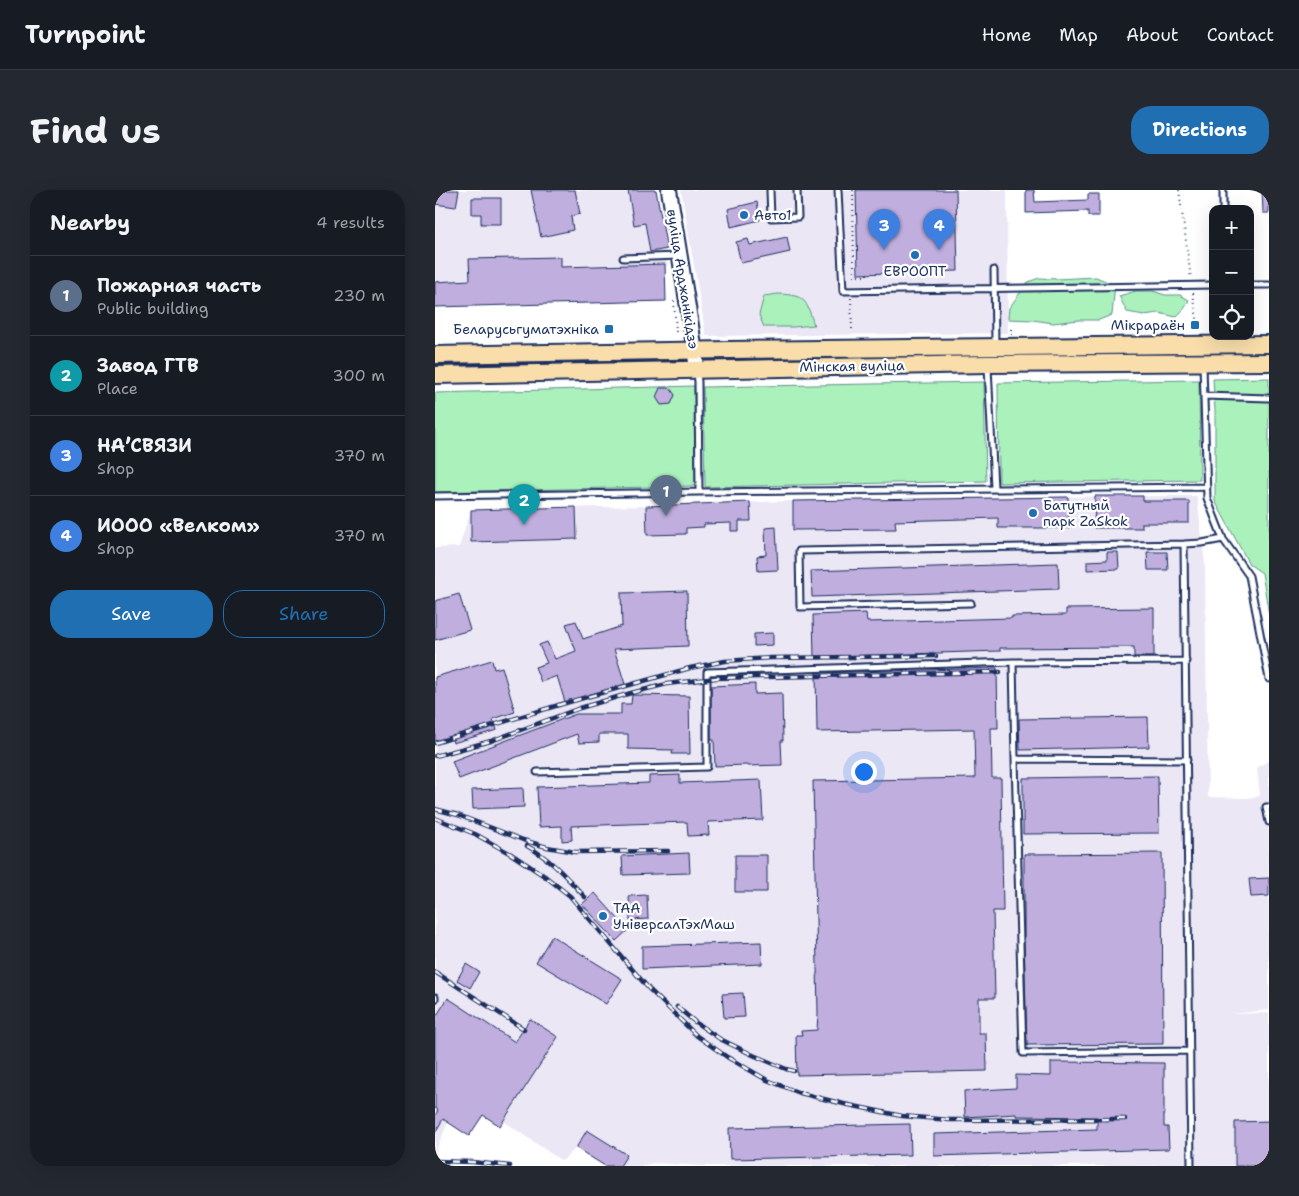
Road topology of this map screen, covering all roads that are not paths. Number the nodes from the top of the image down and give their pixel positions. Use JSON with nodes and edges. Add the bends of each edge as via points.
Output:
{"nodes":[{"id":1,"x":669,"y":190,"type":"edge"},
{"id":2,"x":770,"y":190,"type":"edge"},
{"id":3,"x":797,"y":190,"type":"edge"},
{"id":4,"x":838,"y":190,"type":"edge"},
{"id":5,"x":1223,"y":190,"type":"edge"},
{"id":6,"x":1223,"y":205,"type":"edge"},
{"id":7,"x":680,"y":256,"type":"junction"},
{"id":8,"x":623,"y":258,"type":"dead end"},
{"id":9,"x":994,"y":270,"type":"dead end"},
{"id":10,"x":1209,"y":285,"type":"edge"},
{"id":11,"x":1254,"y":285,"type":"edge"},
{"id":12,"x":1269,"y":285,"type":"edge"},
{"id":13,"x":994,"y":288,"type":"junction"},
{"id":14,"x":1203,"y":344,"type":"junction"},
{"id":15,"x":1269,"y":344,"type":"edge"},
{"id":16,"x":1128,"y":345,"type":"junction"},
{"id":17,"x":995,"y":347,"type":"junction"},
{"id":18,"x":695,"y":350,"type":"junction"},
{"id":19,"x":435,"y":356,"type":"edge"},
{"id":20,"x":1269,"y":362,"type":"edge"},
{"id":21,"x":1130,"y":363,"type":"junction"},
{"id":22,"x":1203,"y":363,"type":"junction"},
{"id":23,"x":988,"y":364,"type":"junction"},
{"id":24,"x":697,"y":369,"type":"junction"},
{"id":25,"x":435,"y":375,"type":"edge"},
{"id":26,"x":1204,"y":396,"type":"junction"},
{"id":27,"x":1269,"y":398,"type":"edge"},
{"id":28,"x":1207,"y":487,"type":"junction"},
{"id":29,"x":994,"y":488,"type":"junction"},
{"id":30,"x":699,"y":492,"type":"junction"},
{"id":31,"x":435,"y":496,"type":"edge"},
{"id":32,"x":1223,"y":539,"type":"junction"},
{"id":33,"x":1184,"y":544,"type":"junction"},
{"id":34,"x":971,"y":603,"type":"dead end"},
{"id":35,"x":1186,"y":661,"type":"junction"},
{"id":36,"x":1013,"y":662,"type":"junction"},
{"id":37,"x":1269,"y":679,"type":"edge"},
{"id":38,"x":1015,"y":759,"type":"junction"},
{"id":39,"x":1187,"y":760,"type":"junction"},
{"id":40,"x":537,"y":772,"type":"dead end"},
{"id":41,"x":1269,"y":807,"type":"edge"},
{"id":42,"x":1269,"y":822,"type":"edge"},
{"id":43,"x":1190,"y":1051,"type":"junction"},
{"id":44,"x":1191,"y":1166,"type":"edge"}],
"edges":[{"from":1,"to":7,"type":"main road","name":"вуліца Арджанікідзэ"},
{"from":2,"to":3,"type":"lane","via":[[771,218],[798,217]]},
{"from":4,"to":13,"type":"lane","via":[[843,291]]},
{"from":5,"to":6,"type":"lane"},
{"from":7,"to":8,"type":"lane"},
{"from":7,"to":18,"type":"main road","name":"вуліца Арджанікідзэ"},
{"from":9,"to":13,"type":"lane"},
{"from":10,"to":13,"type":"lane"},
{"from":11,"to":12,"type":"lane"},
{"from":13,"to":17,"type":"lane"},
{"from":14,"to":15,"type":"main road","name":"Мінская вуліца"},
{"from":14,"to":16,"type":"main road","name":"Мінская вуліца"},
{"from":14,"to":22,"type":"lane"},
{"from":16,"to":17,"type":"main road","name":"Мінская вуліца"},
{"from":16,"to":21,"type":"main road","via":[[1135,351]]},
{"from":17,"to":18,"type":"main road","name":"Мінская вуліца"},
{"from":18,"to":19,"type":"main road","name":"Мінская вуліца"},
{"from":18,"to":24,"type":"main road","name":"вуліца Арджанікідзэ"},
{"from":20,"to":22,"type":"main road","name":"Мінская вуліца"},
{"from":21,"to":22,"type":"main road","name":"Мінская вуліца"},
{"from":21,"to":23,"type":"main road","name":"Мінская вуліца"},
{"from":22,"to":26,"type":"lane"},
{"from":23,"to":24,"type":"main road","name":"Мінская вуліца"},
{"from":23,"to":29,"type":"lane"},
{"from":24,"to":25,"type":"main road","name":"Мінская вуліца"},
{"from":24,"to":30,"type":"lane"},
{"from":26,"to":27,"type":"lane"},
{"from":26,"to":28,"type":"lane"},
{"from":28,"to":29,"type":"lane"},
{"from":28,"to":32,"type":"lane","via":[[1207,498]]},
{"from":29,"to":30,"type":"lane"},
{"from":30,"to":31,"type":"lane"},
{"from":32,"to":33,"type":"lane"},
{"from":32,"to":37,"type":"lane","via":[[1249,576]]},
{"from":33,"to":34,"type":"lane","via":[[799,551],[800,607]]},
{"from":33,"to":35,"type":"lane"},
{"from":35,"to":36,"type":"lane"},
{"from":35,"to":39,"type":"lane"},
{"from":36,"to":38,"type":"lane"},
{"from":36,"to":40,"type":"lane","via":[[707,672],[707,767]]},
{"from":38,"to":39,"type":"lane"},
{"from":38,"to":43,"type":"lane","via":[[1023,1053]]},
{"from":39,"to":43,"type":"lane"},
{"from":41,"to":42,"type":"lane","via":[[1266,807]]},
{"from":43,"to":44,"type":"lane"}]}
